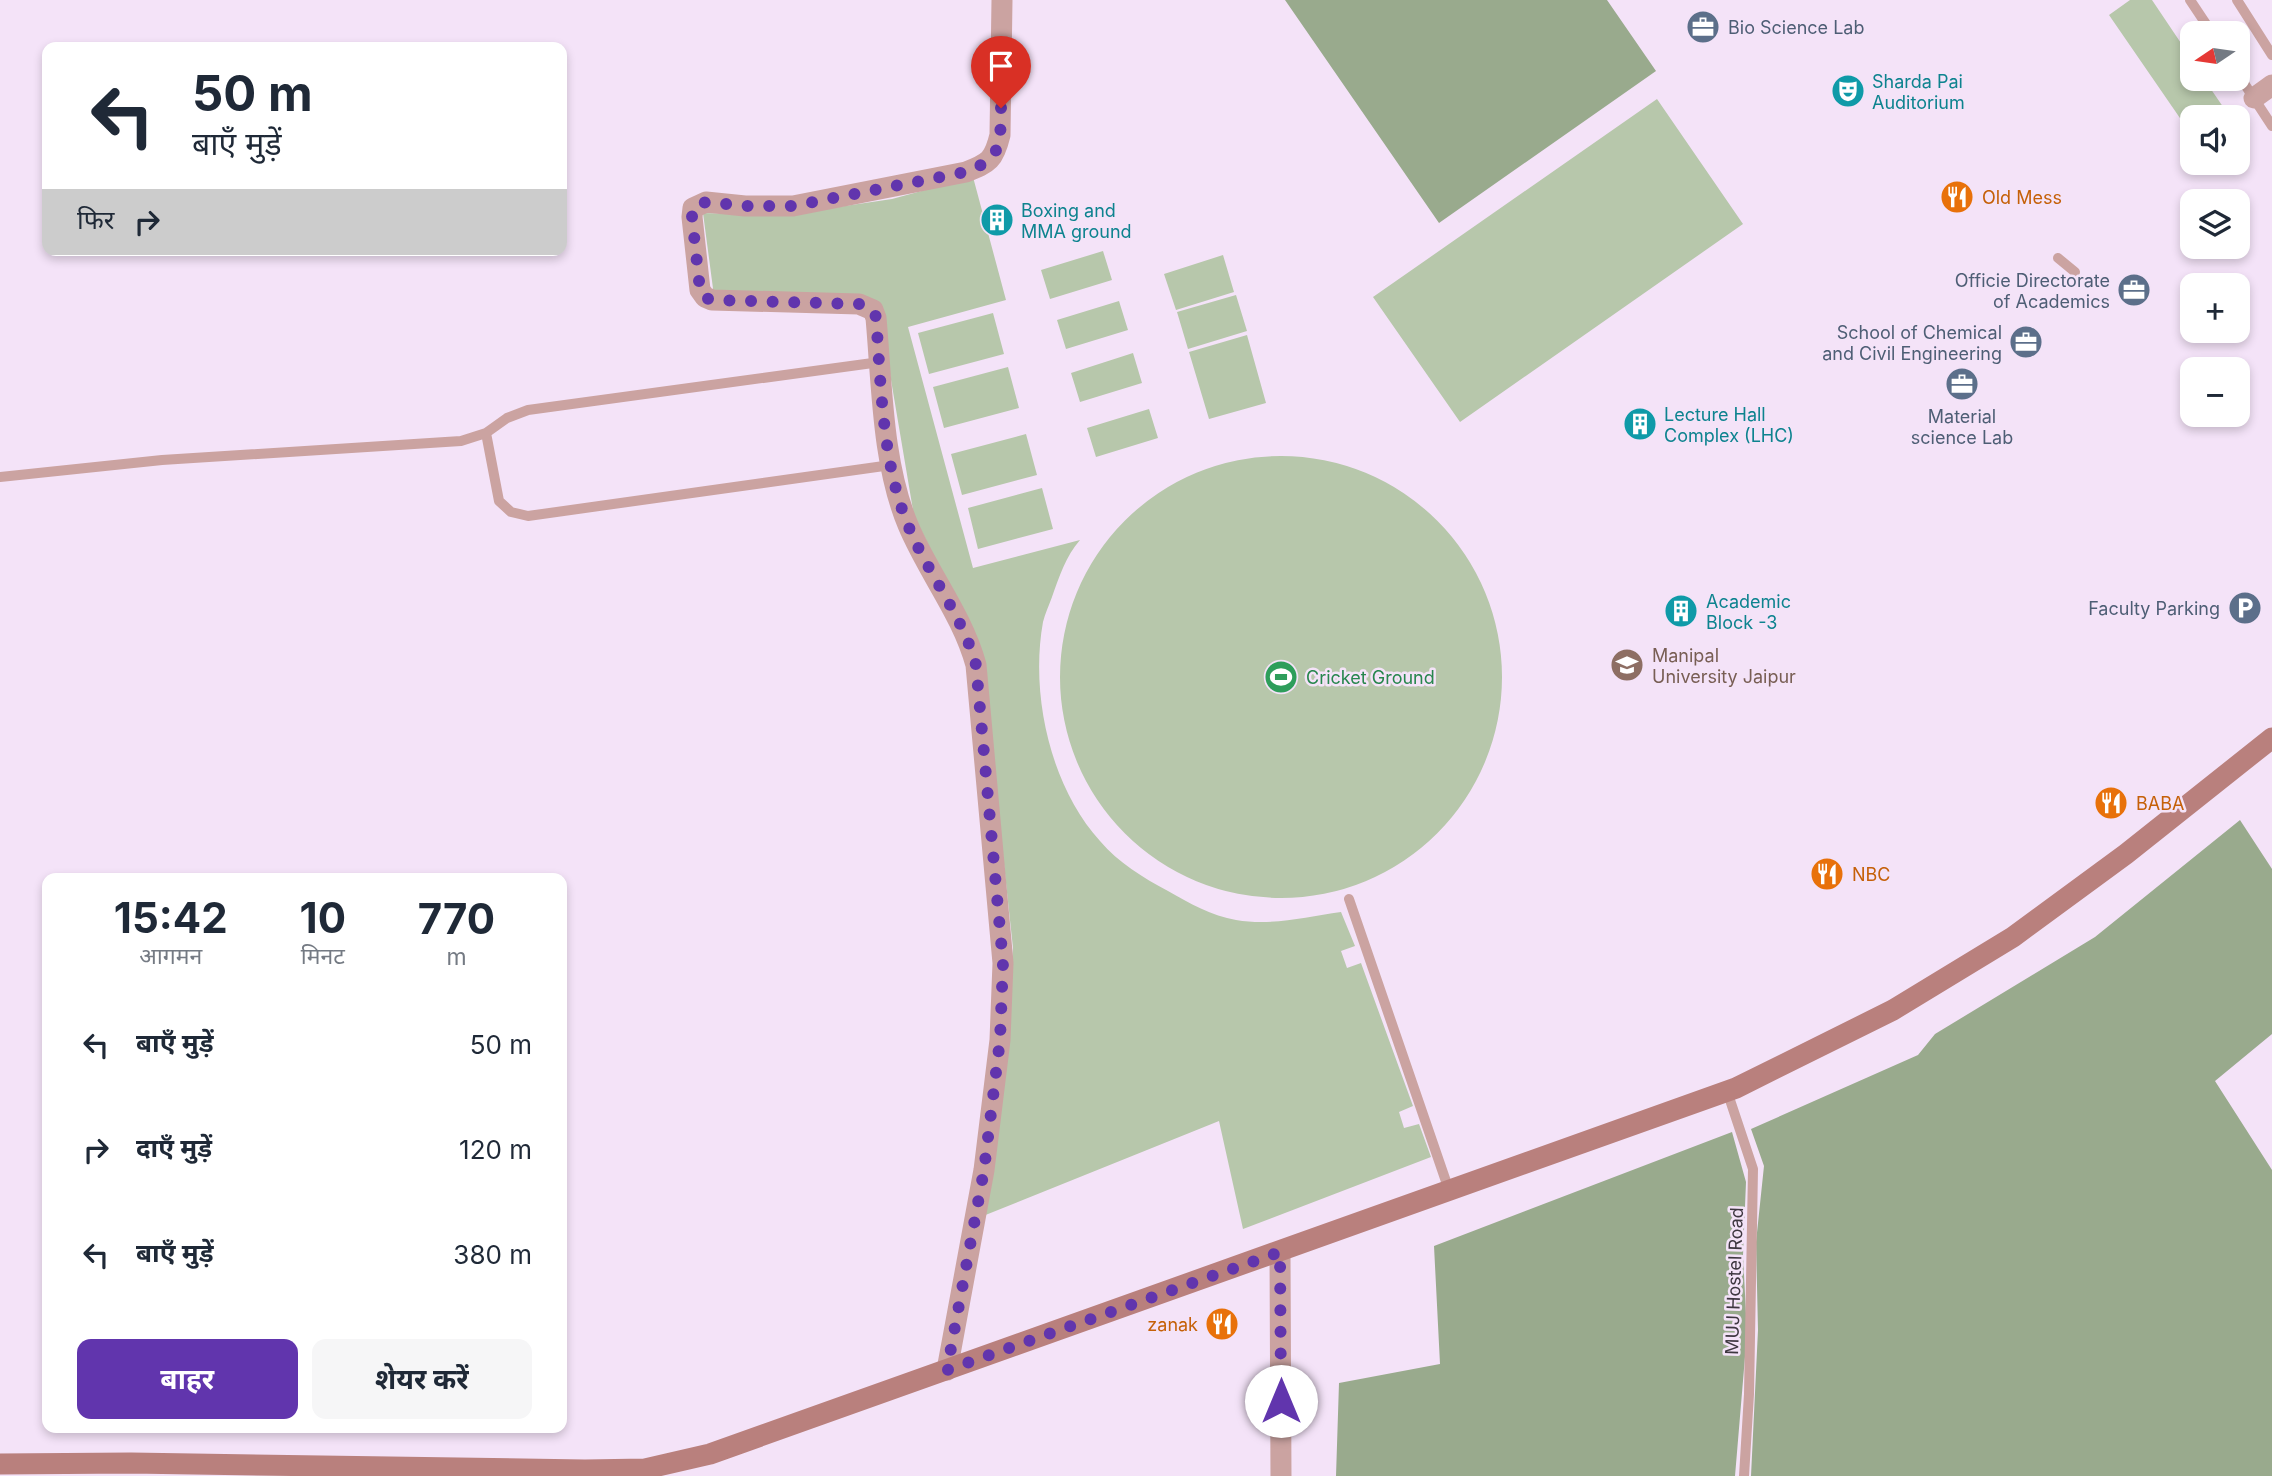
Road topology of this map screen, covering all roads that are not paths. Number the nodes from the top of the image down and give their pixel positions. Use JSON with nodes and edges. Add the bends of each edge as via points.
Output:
{"nodes":[{"id":1,"x":1002,"y":0,"type":"edge"},
{"id":2,"x":2190,"y":0,"type":"edge"},
{"id":3,"x":2237,"y":0,"type":"edge"},
{"id":4,"x":2204,"y":21,"type":"edge"},
{"id":5,"x":2272,"y":55,"type":"edge"},
{"id":6,"x":2272,"y":85,"type":"edge"},
{"id":7,"x":2249,"y":91,"type":"edge"},
{"id":8,"x":2254,"y":98,"type":"junction"},
{"id":9,"x":2272,"y":126,"type":"edge"},
{"id":10,"x":2058,"y":258,"type":"dead end"},
{"id":11,"x":2075,"y":272,"type":"dead end"},
{"id":12,"x":880,"y":362,"type":"junction"},
{"id":13,"x":486,"y":433,"type":"junction"},
{"id":14,"x":891,"y":465,"type":"junction"},
{"id":15,"x":0,"y":477,"type":"edge"},
{"id":16,"x":2272,"y":738,"type":"edge"},
{"id":17,"x":1349,"y":899,"type":"dead end"},
{"id":18,"x":1727,"y":1091,"type":"junction"},
{"id":19,"x":1449,"y":1190,"type":"junction"},
{"id":20,"x":1280,"y":1252,"type":"junction"},
{"id":21,"x":947,"y":1370,"type":"junction"},
{"id":22,"x":0,"y":1464,"type":"edge"},
{"id":23,"x":1281,"y":1476,"type":"edge"},
{"id":24,"x":1744,"y":1476,"type":"edge"}],
"edges":[{"from":1,"to":12,"type":"street","via":[[1000,135],[996,154],[984,164],[966,172],[793,206],[706,202],[693,208],[700,290],[705,298],[867,305],[876,317]]},
{"from":2,"to":4,"type":"lane"},
{"from":3,"to":5,"type":"lane"},
{"from":6,"to":8,"type":"street"},
{"from":7,"to":8,"type":"lane"},
{"from":8,"to":9,"type":"lane"},
{"from":10,"to":11,"type":"lane"},
{"from":12,"to":13,"type":"lane","via":[[528,410]]},
{"from":12,"to":14,"type":"street"},
{"from":13,"to":14,"type":"lane","via":[[499,501],[511,512],[528,516]]},
{"from":13,"to":15,"type":"lane","via":[[461,441],[162,460]]},
{"from":14,"to":21,"type":"street","via":[[906,522],[959,619],[976,665],[1003,963],[1000,1040],[984,1170]]},
{"from":16,"to":18,"type":"street","via":[[2013,937],[1893,1010]]},
{"from":17,"to":19,"type":"lane"},
{"from":18,"to":19,"type":"street"},
{"from":18,"to":24,"type":"lane","name":"MUJ Hostel Road","via":[[1753,1169]]},
{"from":19,"to":20,"type":"street"},
{"from":20,"to":21,"type":"street"},
{"from":20,"to":23,"type":"street"},
{"from":21,"to":22,"type":"street","via":[[710,1454],[645,1469]]}]}
